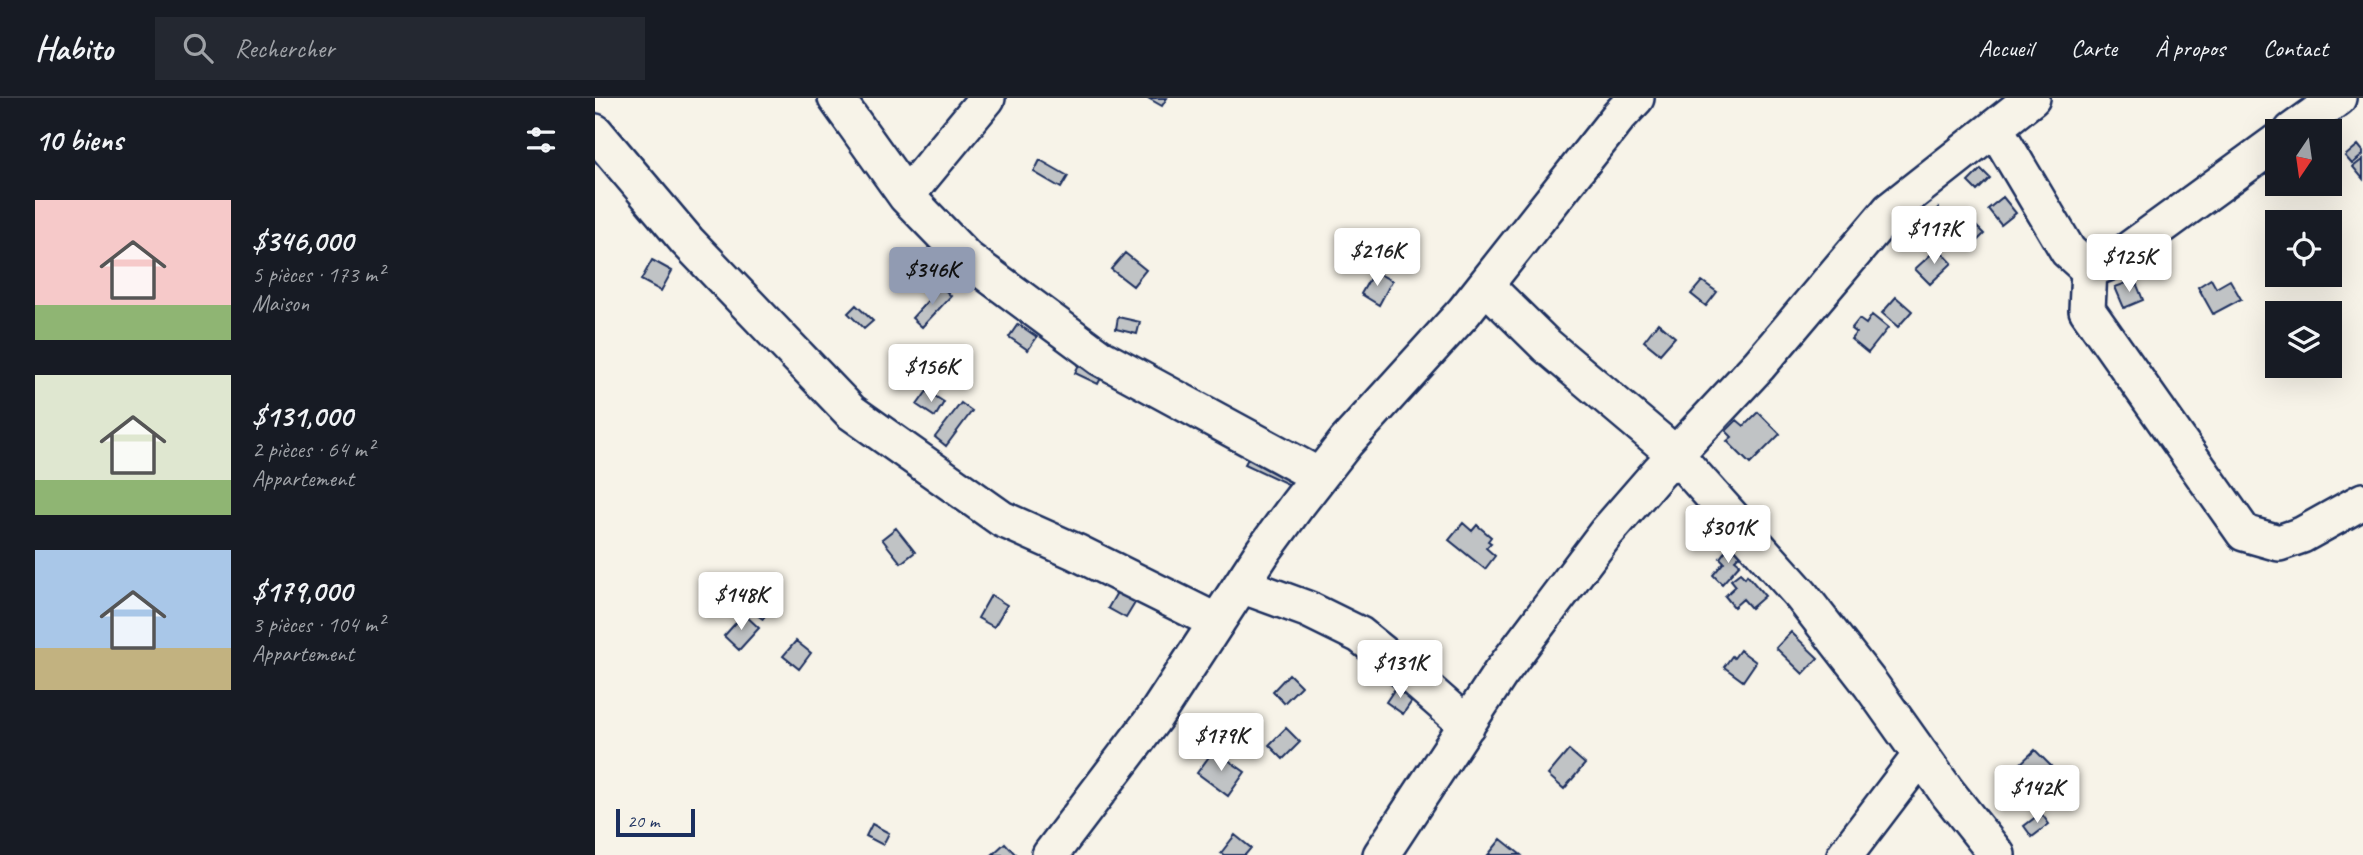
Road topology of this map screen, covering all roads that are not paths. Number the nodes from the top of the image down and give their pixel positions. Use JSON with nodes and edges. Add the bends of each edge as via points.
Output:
{"nodes":[{"id":1,"x":836,"y":98,"type":"edge"},
{"id":2,"x":987,"y":98,"type":"edge"},
{"id":3,"x":1636,"y":98,"type":"edge"},
{"id":4,"x":2032,"y":98,"type":"edge"},
{"id":5,"x":2338,"y":98,"type":"edge"},
{"id":6,"x":2309,"y":119,"type":"edge"},
{"id":7,"x":1995,"y":128,"type":"junction"},
{"id":8,"x":595,"y":132,"type":"edge"},
{"id":9,"x":2265,"y":151,"type":"edge"},
{"id":10,"x":906,"y":196,"type":"junction"},
{"id":11,"x":2089,"y":270,"type":"junction"},
{"id":12,"x":1486,"y":286,"type":"junction"},
{"id":13,"x":1675,"y":454,"type":"junction"},
{"id":14,"x":1319,"y":475,"type":"junction"},
{"id":15,"x":2363,"y":501,"type":"edge"},
{"id":16,"x":1241,"y":585,"type":"junction"},
{"id":17,"x":1217,"y":622,"type":"junction"},
{"id":18,"x":1467,"y":725,"type":"junction"},
{"id":19,"x":1921,"y":755,"type":"junction"},
{"id":20,"x":1050,"y":855,"type":"edge"},
{"id":21,"x":1381,"y":855,"type":"edge"},
{"id":22,"x":1845,"y":855,"type":"edge"},
{"id":23,"x":1997,"y":855,"type":"edge"}],
"edges":[{"from":1,"to":10,"type":"street"},
{"from":2,"to":10,"type":"street"},
{"from":3,"to":12,"type":"street"},
{"from":4,"to":7,"type":"street"},
{"from":5,"to":6,"type":"street"},
{"from":7,"to":11,"type":"street","via":[[2068,251]]},
{"from":7,"to":13,"type":"street","via":[[1890,209],[1759,365]]},
{"from":8,"to":17,"type":"street","via":[[695,250],[851,412],[1002,519]]},
{"from":9,"to":11,"type":"street","via":[[2115,260]]},
{"from":10,"to":14,"type":"street","via":[[966,258],[1101,358]]},
{"from":11,"to":15,"type":"street","via":[[2087,310],[2244,533],[2279,543]]},
{"from":12,"to":13,"type":"street","via":[[1547,346]]},
{"from":12,"to":14,"type":"street"},
{"from":13,"to":18,"type":"street","via":[[1606,533]]},
{"from":13,"to":19,"type":"street","via":[[1801,595]]},
{"from":14,"to":16,"type":"street"},
{"from":16,"to":17,"type":"street"},
{"from":16,"to":18,"type":"street","via":[[1360,635]]},
{"from":17,"to":20,"type":"street","via":[[1154,718]]},
{"from":18,"to":21,"type":"street"},
{"from":19,"to":22,"type":"street"},
{"from":19,"to":23,"type":"street"}]}
